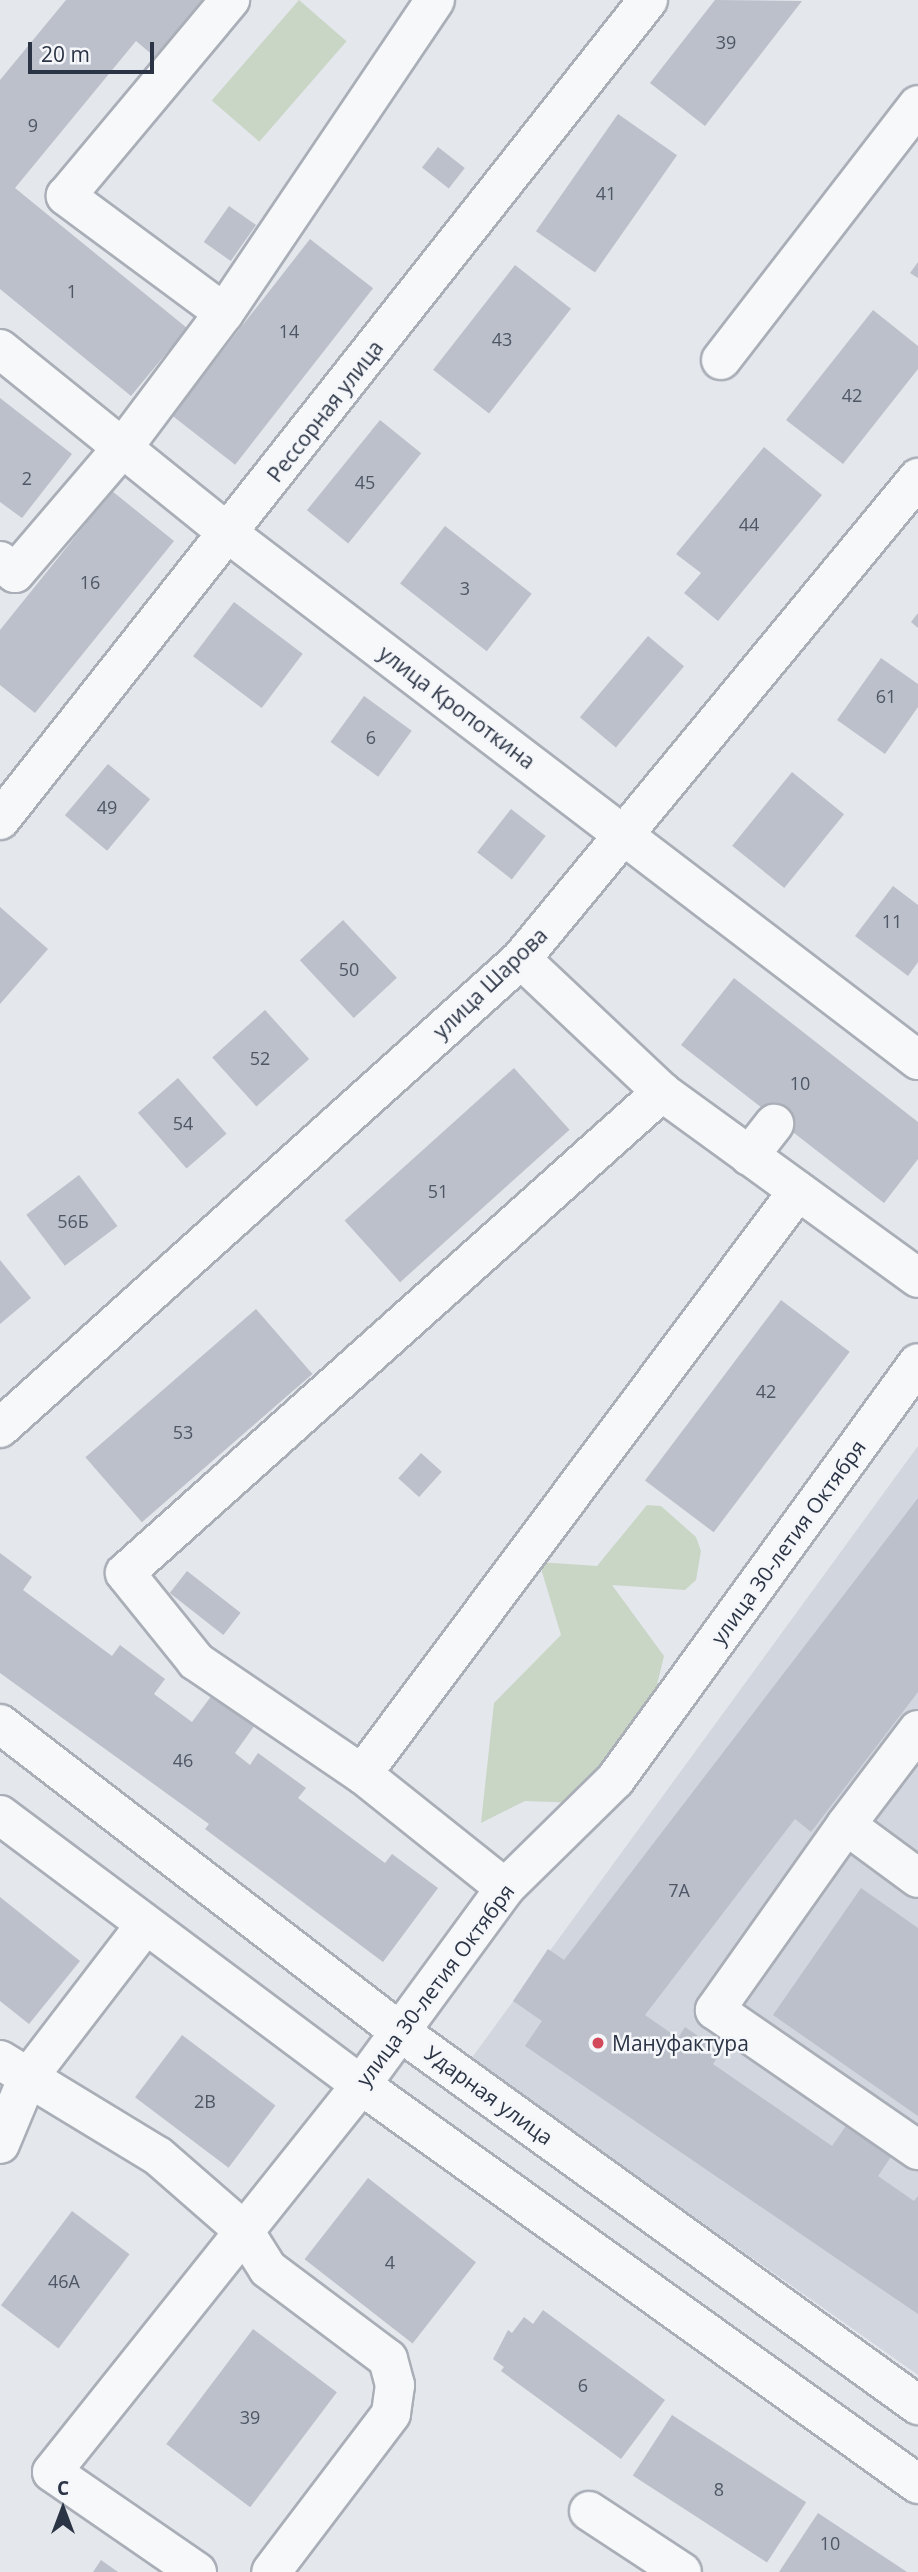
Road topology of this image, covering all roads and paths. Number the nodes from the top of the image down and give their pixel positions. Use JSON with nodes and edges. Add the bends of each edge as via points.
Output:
{"nodes":[{"id":1,"x":230,"y":0,"type":"edge"},
{"id":2,"x":435,"y":0,"type":"edge"},
{"id":3,"x":648,"y":0,"type":"edge"},
{"id":4,"x":918,"y":105,"type":"edge"},
{"id":5,"x":224,"y":313,"type":"junction"},
{"id":6,"x":0,"y":349,"type":"edge"},
{"id":7,"x":722,"y":360,"type":"dead end"},
{"id":8,"x":124,"y":446,"type":"junction"},
{"id":9,"x":918,"y":478,"type":"edge"},
{"id":10,"x":229,"y":534,"type":"junction"},
{"id":11,"x":5,"y":576,"type":"edge"},
{"id":12,"x":8,"y":795,"type":"edge"},
{"id":13,"x":627,"y":835,"type":"junction"},
{"id":14,"x":521,"y":959,"type":"junction"},
{"id":15,"x":918,"y":1059,"type":"edge"},
{"id":16,"x":662,"y":1092,"type":"junction"},
{"id":17,"x":774,"y":1124,"type":"dead end"},
{"id":18,"x":749,"y":1156,"type":"junction"},
{"id":19,"x":797,"y":1191,"type":"junction"},
{"id":20,"x":918,"y":1278,"type":"edge"},
{"id":21,"x":918,"y":1363,"type":"edge"},
{"id":22,"x":0,"y":1429,"type":"edge"},
{"id":23,"x":0,"y":1724,"type":"edge"},
{"id":24,"x":918,"y":1730,"type":"edge"},
{"id":25,"x":362,"y":1774,"type":"junction"},
{"id":26,"x":0,"y":1815,"type":"edge"},
{"id":27,"x":846,"y":1825,"type":"junction"},
{"id":28,"x":918,"y":1878,"type":"edge"},
{"id":29,"x":505,"y":1888,"type":"junction"},
{"id":30,"x":145,"y":1925,"type":"junction"},
{"id":31,"x":399,"y":2031,"type":"junction"},
{"id":32,"x":14,"y":2070,"type":"edge"},
{"id":33,"x":361,"y":2085,"type":"junction"},
{"id":34,"x":0,"y":2144,"type":"edge"},
{"id":35,"x":918,"y":2150,"type":"edge"},
{"id":36,"x":244,"y":2231,"type":"junction"},
{"id":37,"x":918,"y":2405,"type":"edge"},
{"id":38,"x":918,"y":2484,"type":"edge"},
{"id":39,"x":589,"y":2511,"type":"dead end"},
{"id":40,"x":197,"y":2572,"type":"edge"},
{"id":41,"x":271,"y":2572,"type":"edge"},
{"id":42,"x":682,"y":2572,"type":"edge"}],
"edges":[{"from":1,"to":5,"type":"street","via":[[66,196]]},
{"from":2,"to":5,"type":"street"},
{"from":3,"to":10,"type":"street","name":"Рессорная улица"},
{"from":4,"to":7,"type":"street"},
{"from":5,"to":8,"type":"street"},
{"from":6,"to":8,"type":"street","name":"улица Кропоткина"},
{"from":8,"to":10,"type":"street","name":"улица Кропоткина"},
{"from":8,"to":11,"type":"street"},
{"from":9,"to":13,"type":"street","name":"улица Шарова"},
{"from":10,"to":12,"type":"street","name":"Рессорная улица"},
{"from":10,"to":13,"type":"street","name":"улица Кропоткина"},
{"from":13,"to":14,"type":"street","name":"улица Шарова"},
{"from":13,"to":15,"type":"street","name":"улица Кропоткина"},
{"from":14,"to":16,"type":"street"},
{"from":14,"to":22,"type":"street","name":"улица Шарова"},
{"from":16,"to":18,"type":"street"},
{"from":16,"to":25,"type":"street","via":[[125,1573],[196,1661]]},
{"from":17,"to":18,"type":"street"},
{"from":18,"to":19,"type":"street"},
{"from":19,"to":20,"type":"street"},
{"from":19,"to":25,"type":"street"},
{"from":21,"to":29,"type":"street","name":"улица 30-летия Октября","via":[[615,1780]]},
{"from":23,"to":31,"type":"street","name":"Ударная улица"},
{"from":24,"to":27,"type":"street"},
{"from":25,"to":29,"type":"street"},
{"from":26,"to":30,"type":"street"},
{"from":27,"to":28,"type":"street"},
{"from":27,"to":35,"type":"street","via":[[715,2010]]},
{"from":29,"to":31,"type":"street","name":"улица 30-летия Октября"},
{"from":30,"to":32,"type":"street"},
{"from":30,"to":33,"type":"street"},
{"from":31,"to":33,"type":"street","name":"улица 30-летия Октября"},
{"from":31,"to":37,"type":"street","name":"Ударная улица"},
{"from":32,"to":34,"type":"street"},
{"from":32,"to":36,"type":"street","via":[[158,2157]]},
{"from":33,"to":36,"type":"street","name":"улица 30-летия Октября"},
{"from":33,"to":38,"type":"street"},
{"from":36,"to":40,"type":"street","name":"улица 30-летия Октября","via":[[52,2472]]},
{"from":36,"to":41,"type":"street","via":[[268,2269],[388,2359],[395,2385],[391,2414]]},
{"from":39,"to":42,"type":"street"}]}
